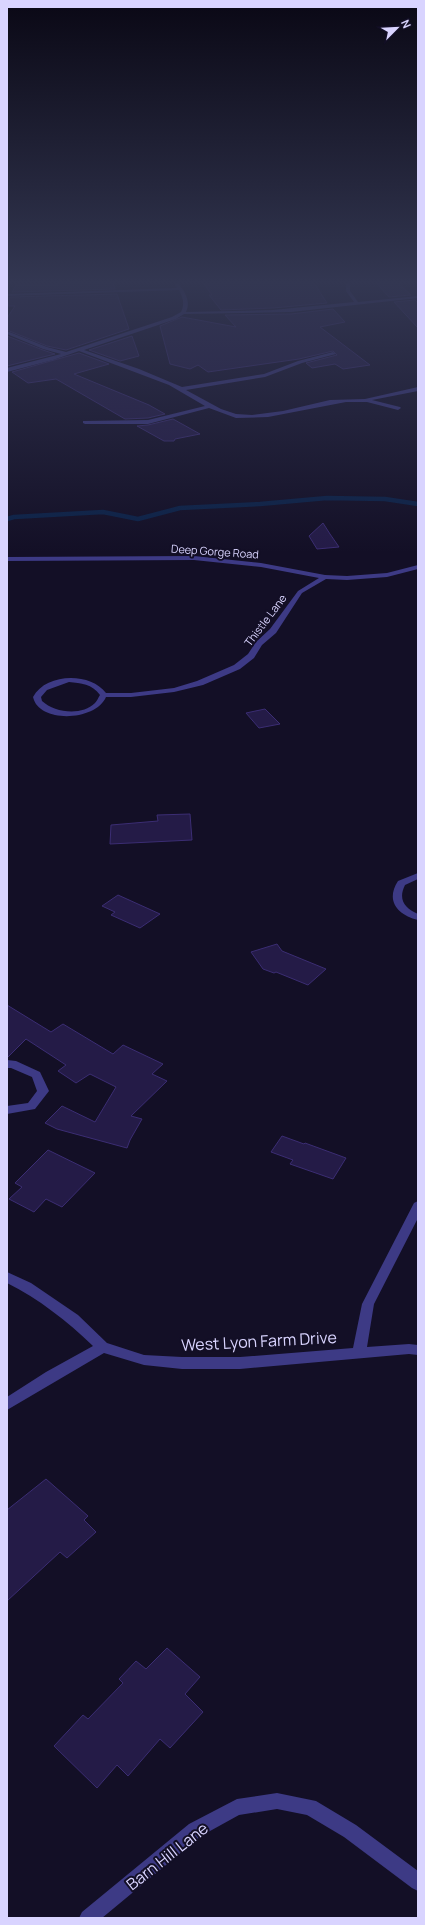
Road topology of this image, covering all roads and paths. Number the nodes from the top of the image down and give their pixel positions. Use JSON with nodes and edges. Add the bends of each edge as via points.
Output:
{"nodes":[{"id":1,"x":139,"y":373,"type":"edge"},
{"id":2,"x":271,"y":373,"type":"edge"},
{"id":3,"x":182,"y":389,"type":"junction"},
{"id":4,"x":418,"y":389,"type":"edge"},
{"id":5,"x":362,"y":400,"type":"junction"},
{"id":6,"x":211,"y":406,"type":"junction"},
{"id":7,"x":398,"y":408,"type":"dead end"},
{"id":8,"x":85,"y":422,"type":"dead end"},
{"id":9,"x":7,"y":560,"type":"edge"},
{"id":10,"x":418,"y":567,"type":"edge"},
{"id":11,"x":324,"y":577,"type":"junction"},
{"id":12,"x":104,"y":695,"type":"junction"},
{"id":13,"x":418,"y":876,"type":"edge"},
{"id":14,"x":418,"y":917,"type":"edge"},
{"id":15,"x":7,"y":1064,"type":"edge"},
{"id":16,"x":7,"y":1110,"type":"edge"},
{"id":17,"x":418,"y":1206,"type":"edge"},
{"id":18,"x":7,"y":1277,"type":"edge"},
{"id":19,"x":103,"y":1347,"type":"junction"},
{"id":20,"x":418,"y":1350,"type":"edge"},
{"id":21,"x":359,"y":1353,"type":"junction"},
{"id":22,"x":7,"y":1404,"type":"edge"},
{"id":23,"x":418,"y":1882,"type":"edge"},
{"id":24,"x":88,"y":1918,"type":"edge"}],
"edges":[{"from":1,"to":3,"type":"street"},
{"from":2,"to":3,"type":"street"},
{"from":3,"to":6,"type":"street"},
{"from":4,"to":5,"type":"street"},
{"from":5,"to":6,"type":"street","via":[[327,403],[257,416],[236,416]]},
{"from":5,"to":7,"type":"street"},
{"from":6,"to":8,"type":"street","via":[[148,422]]},
{"from":9,"to":11,"type":"street","name":"Deep Gorge Road","via":[[194,558],[261,565]]},
{"from":10,"to":11,"type":"street","name":"Deep Gorge Road","via":[[372,577]]},
{"from":11,"to":12,"type":"street","name":"Thistle Lane","via":[[300,592],[273,631],[251,656],[237,667],[200,683],[174,690]]},
{"from":12,"to":12,"type":"street","via":[[99,687],[91,683],[69,680],[50,684],[41,691],[38,701],[56,712],[71,713],[89,709],[100,703]]},
{"from":13,"to":14,"type":"street","via":[[401,883],[396,895],[400,907]]},
{"from":15,"to":16,"type":"street","via":[[36,1075],[42,1090],[31,1106]]},
{"from":17,"to":21,"type":"street","via":[[368,1304]]},
{"from":18,"to":19,"type":"street","name":"West Lyon Farm Drive","via":[[27,1287],[73,1319]]},
{"from":19,"to":21,"type":"street","name":"West Lyon Farm Drive","via":[[144,1360],[182,1363],[240,1363]]},
{"from":19,"to":22,"type":"street"},
{"from":20,"to":21,"type":"street","name":"West Lyon Farm Drive"},
{"from":23,"to":24,"type":"street","name":"Barn Hill Lane","via":[[350,1831],[310,1807],[277,1801],[237,1807],[195,1830]]}]}
